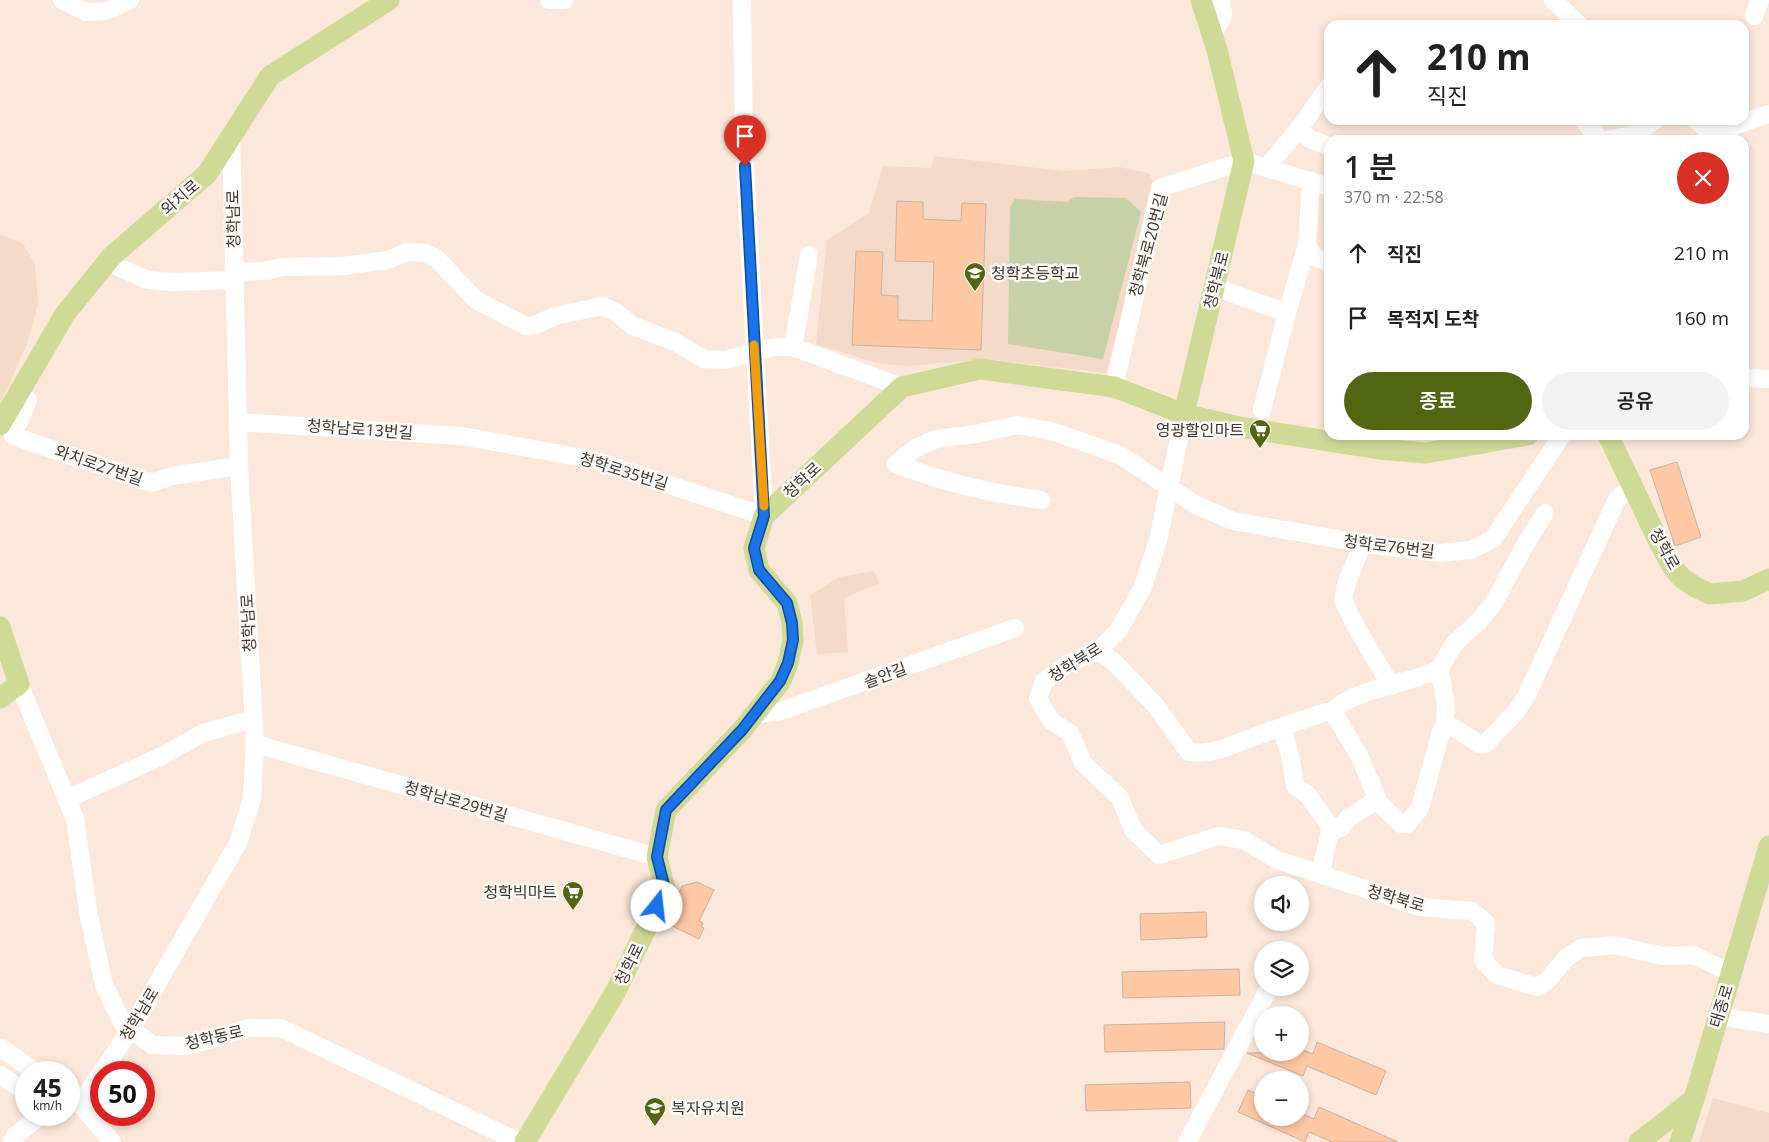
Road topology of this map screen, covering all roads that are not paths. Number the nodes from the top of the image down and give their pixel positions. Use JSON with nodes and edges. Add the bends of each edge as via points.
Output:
{"nodes":[{"id":1,"x":62,"y":0,"type":"edge"},
{"id":2,"x":130,"y":0,"type":"edge"},
{"id":3,"x":389,"y":0,"type":"edge"},
{"id":4,"x":548,"y":0,"type":"edge"},
{"id":5,"x":565,"y":0,"type":"edge"},
{"id":6,"x":742,"y":0,"type":"edge"},
{"id":7,"x":1201,"y":0,"type":"edge"},
{"id":8,"x":1221,"y":0,"type":"edge"},
{"id":9,"x":1553,"y":0,"type":"edge"},
{"id":10,"x":1574,"y":20,"type":"edge"},
{"id":11,"x":1212,"y":36,"type":"junction"},
{"id":12,"x":1324,"y":93,"type":"edge"},
{"id":13,"x":1769,"y":114,"type":"edge"},
{"id":14,"x":1749,"y":121,"type":"edge"},
{"id":15,"x":1588,"y":125,"type":"edge"},
{"id":16,"x":1649,"y":125,"type":"edge"},
{"id":17,"x":1701,"y":125,"type":"edge"},
{"id":18,"x":1736,"y":125,"type":"edge"},
{"id":19,"x":1299,"y":129,"type":"junction"},
{"id":20,"x":231,"y":134,"type":"junction"},
{"id":21,"x":1596,"y":135,"type":"edge"},
{"id":22,"x":1631,"y":135,"type":"edge"},
{"id":23,"x":1710,"y":135,"type":"edge"},
{"id":24,"x":1718,"y":135,"type":"edge"},
{"id":25,"x":1324,"y":144,"type":"edge"},
{"id":26,"x":1244,"y":161,"type":"junction"},
{"id":27,"x":1267,"y":167,"type":"junction"},
{"id":28,"x":1311,"y":181,"type":"junction"},
{"id":29,"x":1324,"y":185,"type":"edge"},
{"id":30,"x":1308,"y":244,"type":"junction"},
{"id":31,"x":809,"y":255,"type":"dead end"},
{"id":32,"x":112,"y":256,"type":"junction"},
{"id":33,"x":1324,"y":261,"type":"edge"},
{"id":34,"x":234,"y":276,"type":"junction"},
{"id":35,"x":1214,"y":287,"type":"junction"},
{"id":36,"x":1287,"y":314,"type":"junction"},
{"id":37,"x":793,"y":347,"type":"junction"},
{"id":38,"x":755,"y":354,"type":"junction"},
{"id":39,"x":1749,"y":378,"type":"edge"},
{"id":40,"x":1769,"y":379,"type":"edge"},
{"id":41,"x":1114,"y":386,"type":"junction"},
{"id":42,"x":902,"y":387,"type":"junction"},
{"id":43,"x":16,"y":395,"type":"junction"},
{"id":44,"x":1262,"y":410,"type":"dead end"},
{"id":45,"x":1184,"y":414,"type":"junction"},
{"id":46,"x":238,"y":422,"type":"junction"},
{"id":47,"x":0,"y":426,"type":"edge"},
{"id":48,"x":482,"y":439,"type":"joint"},
{"id":49,"x":1475,"y":440,"type":"edge"},
{"id":50,"x":1559,"y":440,"type":"edge"},
{"id":51,"x":1610,"y":440,"type":"edge"},
{"id":52,"x":1443,"y":443,"type":"edge"},
{"id":53,"x":239,"y":466,"type":"junction"},
{"id":54,"x":1169,"y":486,"type":"junction"},
{"id":55,"x":1635,"y":490,"type":"junction"},
{"id":56,"x":1041,"y":500,"type":"dead end"},
{"id":57,"x":1545,"y":513,"type":"dead end"},
{"id":58,"x":764,"y":516,"type":"junction"},
{"id":59,"x":1363,"y":543,"type":"junction"},
{"id":60,"x":1769,"y":579,"type":"edge"},
{"id":61,"x":0,"y":627,"type":"edge"},
{"id":62,"x":1015,"y":628,"type":"dead end"},
{"id":63,"x":1098,"y":651,"type":"junction"},
{"id":64,"x":1438,"y":669,"type":"junction"},
{"id":65,"x":19,"y":684,"type":"junction"},
{"id":66,"x":1391,"y":686,"type":"junction"},
{"id":67,"x":0,"y":698,"type":"edge"},
{"id":68,"x":1333,"y":712,"type":"junction"},
{"id":69,"x":754,"y":715,"type":"junction"},
{"id":70,"x":253,"y":719,"type":"junction"},
{"id":71,"x":1446,"y":725,"type":"junction"},
{"id":72,"x":1282,"y":727,"type":"junction"},
{"id":73,"x":255,"y":744,"type":"junction"},
{"id":74,"x":67,"y":800,"type":"junction"},
{"id":75,"x":1377,"y":800,"type":"junction"},
{"id":76,"x":1335,"y":826,"type":"junction"},
{"id":77,"x":1769,"y":846,"type":"edge"},
{"id":78,"x":657,"y":857,"type":"junction"},
{"id":79,"x":1320,"y":874,"type":"junction"},
{"id":80,"x":1731,"y":973,"type":"junction"},
{"id":81,"x":1265,"y":996,"type":"edge"},
{"id":82,"x":1718,"y":1016,"type":"junction"},
{"id":83,"x":1769,"y":1024,"type":"edge"},
{"id":84,"x":131,"y":1029,"type":"junction"},
{"id":85,"x":0,"y":1047,"type":"edge"},
{"id":86,"x":20,"y":1061,"type":"edge"},
{"id":87,"x":109,"y":1061,"type":"edge"},
{"id":88,"x":0,"y":1075,"type":"edge"},
{"id":89,"x":90,"y":1084,"type":"edge"},
{"id":90,"x":15,"y":1085,"type":"edge"},
{"id":91,"x":80,"y":1094,"type":"edge"},
{"id":92,"x":1694,"y":1099,"type":"junction"},
{"id":93,"x":80,"y":1107,"type":"edge"},
{"id":94,"x":27,"y":1126,"type":"edge"},
{"id":95,"x":12,"y":1142,"type":"edge"},
{"id":96,"x":112,"y":1142,"type":"edge"},
{"id":97,"x":519,"y":1142,"type":"edge"},
{"id":98,"x":525,"y":1142,"type":"edge"},
{"id":99,"x":1186,"y":1142,"type":"edge"},
{"id":100,"x":1639,"y":1142,"type":"edge"},
{"id":101,"x":1680,"y":1142,"type":"edge"}],
"edges":[{"from":1,"to":2,"type":"street","via":[[86,12],[107,12]]},
{"from":3,"to":20,"type":"main road","name":"와치로","via":[[270,76]]},
{"from":4,"to":5,"type":"street"},
{"from":6,"to":38,"type":"street","via":[[744,147]]},
{"from":7,"to":11,"type":"main road","name":"청학북로"},
{"from":8,"to":11,"type":"street","via":[[1223,15]]},
{"from":9,"to":10,"type":"street"},
{"from":11,"to":26,"type":"main road","name":"청학북로"},
{"from":12,"to":19,"type":"street"},
{"from":13,"to":14,"type":"street"},
{"from":15,"to":21,"type":"street"},
{"from":16,"to":22,"type":"street"},
{"from":17,"to":23,"type":"street"},
{"from":18,"to":24,"type":"street"},
{"from":19,"to":25,"type":"street","via":[[1310,139]]},
{"from":19,"to":27,"type":"street"},
{"from":20,"to":32,"type":"main road","name":"와치로","via":[[207,174]]},
{"from":20,"to":34,"type":"street","name":"청학남로"},
{"from":26,"to":27,"type":"street"},
{"from":26,"to":35,"type":"main road","name":"청학북로"},
{"from":26,"to":41,"type":"street","name":"청학북로20번길","via":[[1160,188]]},
{"from":27,"to":28,"type":"street"},
{"from":28,"to":29,"type":"street"},
{"from":28,"to":30,"type":"street"},
{"from":30,"to":33,"type":"street","via":[[1315,257]]},
{"from":30,"to":36,"type":"street"},
{"from":31,"to":37,"type":"street"},
{"from":32,"to":34,"type":"street","via":[[118,267],[148,280],[173,282]]},
{"from":32,"to":43,"type":"main road","name":"와치로","via":[[65,314]]},
{"from":34,"to":38,"type":"street","via":[[282,267],[343,266],[388,260],[407,252],[426,253],[437,259],[476,300],[526,326],[536,326],[555,316],[602,306],[616,312],[631,325],[675,342],[704,359],[725,360]]},
{"from":34,"to":46,"type":"street","name":"청학남로"},
{"from":35,"to":36,"type":"street"},
{"from":35,"to":45,"type":"main road","name":"청학북로"},
{"from":36,"to":44,"type":"street"},
{"from":37,"to":38,"type":"street","via":[[774,347]]},
{"from":37,"to":42,"type":"street"},
{"from":38,"to":58,"type":"street"},
{"from":39,"to":40,"type":"street"},
{"from":41,"to":42,"type":"main road","via":[[980,369]]},
{"from":41,"to":45,"type":"main road"},
{"from":42,"to":58,"type":"main road","name":"청학로"},
{"from":43,"to":47,"type":"main road","name":"와치로"},
{"from":43,"to":53,"type":"street","name":"와치로27번길","via":[[28,400],[13,436],[151,482]]},
{"from":45,"to":52,"type":"main road","via":[[1239,427],[1379,449],[1426,453]]},
{"from":45,"to":54,"type":"street","name":"청학북로"},
{"from":46,"to":48,"type":"street","name":"청학남로13번길"},
{"from":46,"to":53,"type":"street","name":"청학남로"},
{"from":48,"to":58,"type":"street","name":"청학로35번길","via":[[594,460]]},
{"from":49,"to":52,"type":"main road"},
{"from":50,"to":59,"type":"street","name":"청학로76번길","via":[[1493,539],[1471,550],[1440,553]]},
{"from":51,"to":55,"type":"main road","name":"청학로"},
{"from":53,"to":70,"type":"street","name":"청학남로"},
{"from":54,"to":56,"type":"street","name":"청학로76번길","via":[[1120,455],[1050,431],[1018,425],[936,439],[914,449],[896,464],[961,486]]},
{"from":54,"to":59,"type":"street","name":"청학로76번길","via":[[1196,505],[1234,521]]},
{"from":54,"to":63,"type":"street","name":"청학북로","via":[[1158,541],[1142,589],[1118,632]]},
{"from":55,"to":60,"type":"main road","name":"청학로","via":[[1673,568],[1695,587],[1710,594],[1743,591]]},
{"from":55,"to":71,"type":"street","via":[[1617,499],[1530,688],[1515,713],[1481,745]]},
{"from":57,"to":64,"type":"street","via":[[1493,604],[1454,644]]},
{"from":58,"to":69,"type":"main road","name":"청학로","via":[[754,548],[759,570],[787,603],[793,640],[780,681]]},
{"from":59,"to":66,"type":"street","via":[[1343,599]]},
{"from":61,"to":65,"type":"main road"},
{"from":62,"to":69,"type":"street","name":"솔안길","via":[[781,712]]},
{"from":63,"to":72,"type":"street","via":[[1114,662],[1156,706],[1189,752],[1205,754],[1220,750]]},
{"from":63,"to":79,"type":"street","name":"청학북로","via":[[1070,663],[1044,681],[1038,698],[1051,721],[1070,733],[1083,763],[1120,798],[1133,830],[1159,855],[1218,836],[1244,840],[1277,860]]},
{"from":64,"to":66,"type":"street"},
{"from":64,"to":71,"type":"street","via":[[1446,703]]},
{"from":65,"to":67,"type":"main road"},
{"from":65,"to":74,"type":"street","name":"청학동로"},
{"from":66,"to":68,"type":"street","via":[[1356,697],[1337,706]]},
{"from":68,"to":72,"type":"street"},
{"from":68,"to":75,"type":"street","via":[[1359,755]]},
{"from":69,"to":78,"type":"main road","name":"청학로","via":[[666,810]]},
{"from":70,"to":73,"type":"street","name":"청학남로"},
{"from":70,"to":74,"type":"street","via":[[203,733],[150,762]]},
{"from":71,"to":75,"type":"street","via":[[1435,748],[1420,808],[1410,821],[1403,825]]},
{"from":72,"to":76,"type":"street","via":[[1295,786],[1308,795],[1329,825]]},
{"from":73,"to":78,"type":"street","name":"청학남로29번길"},
{"from":73,"to":84,"type":"street","name":"청학남로","via":[[252,799],[238,843]]},
{"from":74,"to":84,"type":"street","name":"청학동로","via":[[75,818],[89,917],[104,985],[122,1022]]},
{"from":75,"to":76,"type":"street","via":[[1348,818],[1341,828]]},
{"from":76,"to":79,"type":"street","via":[[1329,836]]},
{"from":77,"to":80,"type":"main road","name":"태종로"},
{"from":78,"to":98,"type":"main road","name":"청학로","via":[[665,889],[616,991]]},
{"from":79,"to":80,"type":"street","name":"청학북로","via":[[1420,907],[1472,911],[1486,923],[1483,960],[1497,975],[1537,987],[1581,948],[1616,945],[1662,956],[1694,955]]},
{"from":80,"to":82,"type":"main road","name":"태종로"},
{"from":81,"to":99,"type":"street"},
{"from":82,"to":83,"type":"street"},
{"from":82,"to":92,"type":"main road","name":"태종로"},
{"from":84,"to":87,"type":"street","name":"청학남로"},
{"from":84,"to":97,"type":"street","name":"청학동로","via":[[152,1045],[187,1046],[248,1028],[281,1028]]},
{"from":85,"to":86,"type":"street"},
{"from":88,"to":90,"type":"street"},
{"from":89,"to":91,"type":"street","name":"청학남로"},
{"from":92,"to":100,"type":"main road"},
{"from":92,"to":101,"type":"main road","name":"태종로"},
{"from":93,"to":96,"type":"street","name":"청학남로"},
{"from":94,"to":95,"type":"street"}]}
